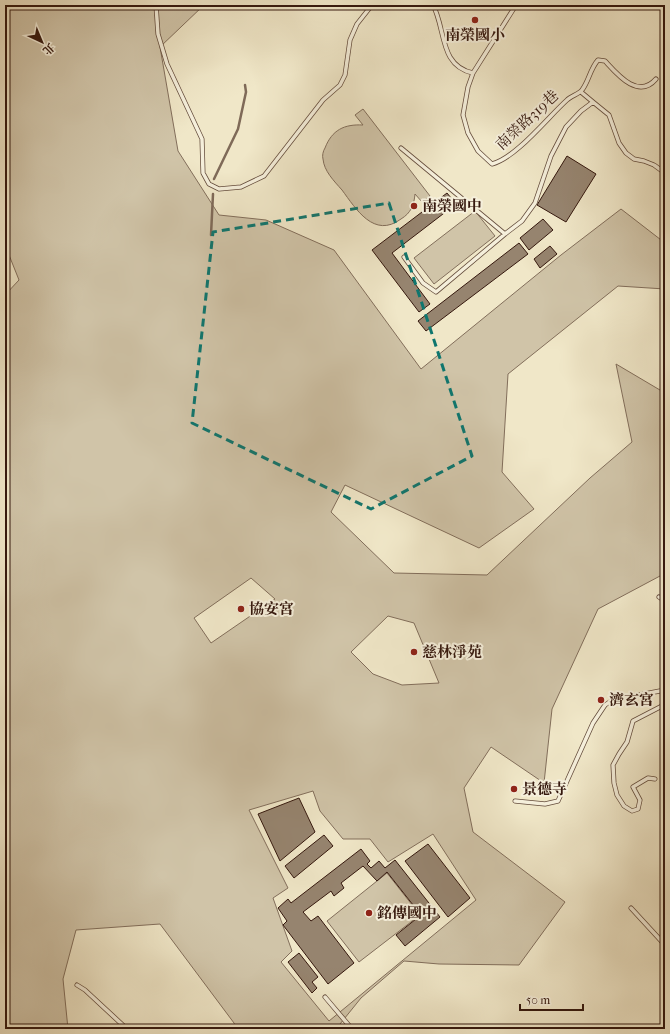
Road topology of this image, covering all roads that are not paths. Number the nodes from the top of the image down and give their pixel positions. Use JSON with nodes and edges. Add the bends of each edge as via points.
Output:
{"nodes":[{"id":1,"x":156,"y":5,"type":"edge"},
{"id":2,"x":372,"y":5,"type":"edge"},
{"id":3,"x":433,"y":5,"type":"edge"},
{"id":4,"x":516,"y":5,"type":"edge"},
{"id":5,"x":473,"y":73,"type":"junction"},
{"id":6,"x":656,"y":79,"type":"dead end"},
{"id":7,"x":581,"y":92,"type":"junction"},
{"id":8,"x":593,"y":102,"type":"junction"},
{"id":9,"x":401,"y":148,"type":"dead end"},
{"id":10,"x":665,"y":173,"type":"edge"},
{"id":11,"x":505,"y":234,"type":"junction"},
{"id":12,"x":404,"y":256,"type":"dead end"},
{"id":13,"x":659,"y":597,"type":"dead end"},
{"id":14,"x":665,"y":601,"type":"edge"},
{"id":15,"x":665,"y":690,"type":"edge"},
{"id":16,"x":665,"y":706,"type":"edge"},
{"id":17,"x":655,"y":779,"type":"dead end"},
{"id":18,"x":515,"y":801,"type":"dead end"},
{"id":19,"x":631,"y":908,"type":"dead end"},
{"id":20,"x":665,"y":945,"type":"edge"},
{"id":21,"x":77,"y":985,"type":"dead end"},
{"id":22,"x":325,"y":997,"type":"dead end"},
{"id":23,"x":127,"y":1029,"type":"edge"},
{"id":24,"x":352,"y":1029,"type":"edge"}],
"edges":[{"from":1,"to":2,"type":"lane","via":[[158,34],[168,64],[202,139],[203,173],[209,184],[219,189],[241,187],[264,176],[323,100],[340,85],[345,75],[350,40]]},
{"from":3,"to":5,"type":"lane","via":[[445,49],[457,66]]},
{"from":4,"to":5,"type":"lane","name":"南榮路319巷"},
{"from":5,"to":7,"type":"lane","name":"南榮路319巷","via":[[463,115],[468,133],[478,151],[492,164],[500,162],[519,147],[568,98]]},
{"from":6,"to":7,"type":"lane","name":"南榮路319巷","via":[[646,85],[630,84],[620,78],[605,61],[598,60]]},
{"from":7,"to":8,"type":"lane"},
{"from":8,"to":10,"type":"lane","via":[[609,115],[618,143],[626,153],[634,159],[654,165]]},
{"from":8,"to":11,"type":"lane","via":[[566,127],[551,156],[535,203],[522,221]]},
{"from":9,"to":11,"type":"lane"},
{"from":11,"to":12,"type":"lane","via":[[436,292],[423,284]]},
{"from":13,"to":14,"type":"lane"},
{"from":15,"to":18,"type":"lane","via":[[613,700],[605,705],[558,801],[545,804]]},
{"from":16,"to":17,"type":"lane","via":[[633,722],[628,742],[613,765],[617,795],[624,806],[632,811],[638,809],[640,800],[633,787],[648,778]]},
{"from":19,"to":20,"type":"lane"},
{"from":21,"to":23,"type":"lane"},
{"from":22,"to":24,"type":"lane"}]}
